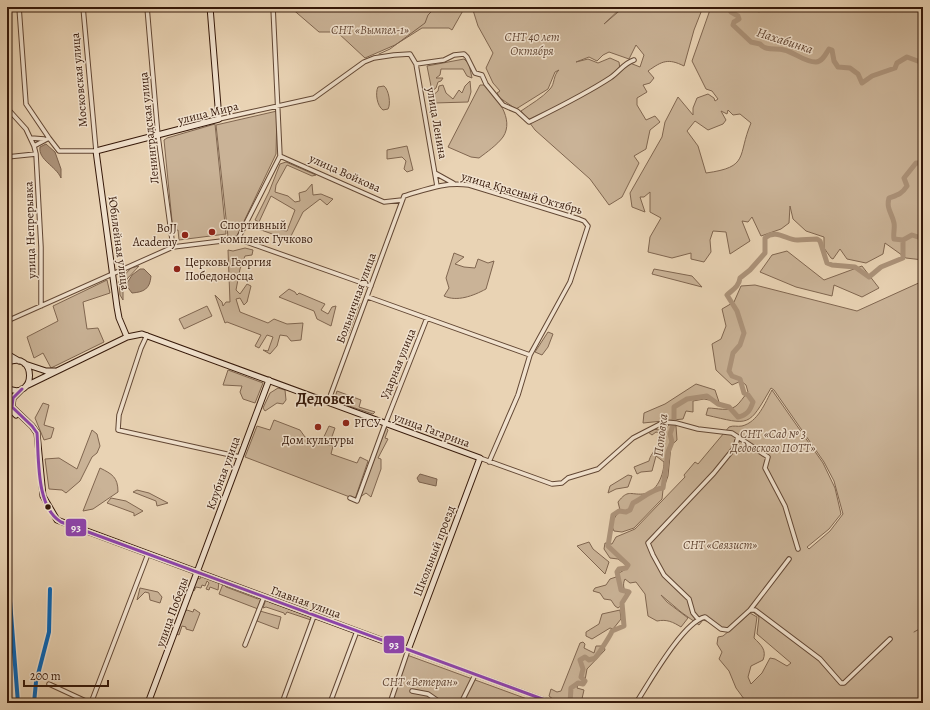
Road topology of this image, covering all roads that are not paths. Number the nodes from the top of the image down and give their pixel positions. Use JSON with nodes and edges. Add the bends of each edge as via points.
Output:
{"nodes":[{"id":1,"x":19,"y":7,"type":"edge"},
{"id":2,"x":83,"y":7,"type":"edge"},
{"id":3,"x":147,"y":7,"type":"edge"},
{"id":4,"x":210,"y":7,"type":"edge"},
{"id":5,"x":273,"y":7,"type":"edge"},
{"id":6,"x":634,"y":60,"type":"dead end"},
{"id":7,"x":416,"y":64,"type":"junction"},
{"id":8,"x":279,"y":106,"type":"junction"},
{"id":9,"x":7,"y":108,"type":"edge"},
{"id":10,"x":219,"y":119,"type":"junction"},
{"id":11,"x":158,"y":136,"type":"junction"},
{"id":12,"x":31,"y":138,"type":"junction"},
{"id":13,"x":49,"y":138,"type":"junction"},
{"id":14,"x":44,"y":139,"type":"junction"},
{"id":15,"x":34,"y":146,"type":"junction"},
{"id":16,"x":96,"y":151,"type":"junction"},
{"id":17,"x":36,"y":154,"type":"junction"},
{"id":18,"x":280,"y":156,"type":"junction"},
{"id":19,"x":7,"y":157,"type":"edge"},
{"id":20,"x":435,"y":173,"type":"junction"},
{"id":21,"x":452,"y":183,"type":"junction"},
{"id":22,"x":437,"y":186,"type":"junction"},
{"id":23,"x":402,"y":200,"type":"junction"},
{"id":24,"x":238,"y":239,"type":"junction"},
{"id":25,"x":172,"y":247,"type":"junction"},
{"id":26,"x":113,"y":274,"type":"junction"},
{"id":27,"x":371,"y":286,"type":"junction"},
{"id":28,"x":368,"y":297,"type":"junction"},
{"id":29,"x":41,"y":306,"type":"junction"},
{"id":30,"x":427,"y":318,"type":"junction"},
{"id":31,"x":7,"y":321,"type":"edge"},
{"id":32,"x":147,"y":335,"type":"junction"},
{"id":33,"x":127,"y":336,"type":"junction"},
{"id":34,"x":7,"y":354,"type":"edge"},
{"id":35,"x":530,"y":355,"type":"junction"},
{"id":36,"x":22,"y":362,"type":"junction"},
{"id":37,"x":7,"y":363,"type":"edge"},
{"id":38,"x":60,"y":370,"type":"junction"},
{"id":39,"x":268,"y":380,"type":"junction"},
{"id":40,"x":24,"y":387,"type":"junction"},
{"id":41,"x":7,"y":388,"type":"edge"},
{"id":42,"x":328,"y":402,"type":"junction"},
{"id":43,"x":7,"y":406,"type":"edge"},
{"id":44,"x":24,"y":419,"type":"junction"},
{"id":45,"x":385,"y":423,"type":"junction"},
{"id":46,"x":738,"y":437,"type":"junction"},
{"id":47,"x":240,"y":457,"type":"junction"},
{"id":48,"x":480,"y":458,"type":"junction"},
{"id":49,"x":489,"y":462,"type":"junction"},
{"id":50,"x":350,"y":498,"type":"dead end"},
{"id":51,"x":798,"y":549,"type":"dead end"},
{"id":52,"x":148,"y":554,"type":"junction"},
{"id":53,"x":789,"y":559,"type":"dead end"},
{"id":54,"x":197,"y":572,"type":"junction"},
{"id":55,"x":264,"y":597,"type":"junction"},
{"id":56,"x":750,"y":610,"type":"junction"},
{"id":57,"x":314,"y":616,"type":"junction"},
{"id":58,"x":698,"y":619,"type":"junction"},
{"id":59,"x":357,"y":631,"type":"junction"},
{"id":60,"x":890,"y":639,"type":"dead end"},
{"id":61,"x":245,"y":645,"type":"dead end"},
{"id":62,"x":408,"y":650,"type":"junction"},
{"id":63,"x":475,"y":675,"type":"junction"},
{"id":64,"x":49,"y":684,"type":"dead end"},
{"id":65,"x":412,"y":691,"type":"dead end"},
{"id":66,"x":91,"y":703,"type":"edge"},
{"id":67,"x":148,"y":703,"type":"edge"},
{"id":68,"x":282,"y":703,"type":"edge"},
{"id":69,"x":330,"y":703,"type":"edge"},
{"id":70,"x":390,"y":703,"type":"edge"},
{"id":71,"x":441,"y":703,"type":"edge"},
{"id":72,"x":461,"y":703,"type":"edge"},
{"id":73,"x":553,"y":703,"type":"edge"},
{"id":74,"x":636,"y":703,"type":"edge"}],
"edges":[{"from":1,"to":13,"type":"street","via":[[26,104]]},
{"from":2,"to":16,"type":"street","name":"Московская улица"},
{"from":3,"to":11,"type":"street","name":"Ленинградская улица"},
{"from":4,"to":10,"type":"street"},
{"from":5,"to":8,"type":"street"},
{"from":6,"to":7,"type":"street","via":[[628,62],[612,77],[529,122],[517,111],[503,105],[482,75],[475,73],[464,54]]},
{"from":7,"to":8,"type":"street","name":"улица Мира","via":[[410,54],[374,58],[358,66],[320,96]]},
{"from":7,"to":20,"type":"street","name":"улица Ленина"},
{"from":8,"to":10,"type":"street","name":"улица Мира"},
{"from":8,"to":18,"type":"street"},
{"from":9,"to":12,"type":"street"},
{"from":10,"to":11,"type":"street","name":"улица Мира"},
{"from":11,"to":16,"type":"street","name":"улица Мира"},
{"from":11,"to":25,"type":"street","name":"Ленинградская улица"},
{"from":12,"to":14,"type":"street"},
{"from":12,"to":15,"type":"street"},
{"from":13,"to":14,"type":"street"},
{"from":13,"to":16,"type":"street","name":"улица Мира","via":[[59,151]]},
{"from":14,"to":15,"type":"street"},
{"from":15,"to":17,"type":"street"},
{"from":16,"to":26,"type":"street","name":"Юбилейная улица"},
{"from":17,"to":19,"type":"street"},
{"from":17,"to":29,"type":"street","name":"улица Непрерывка"},
{"from":18,"to":23,"type":"street","name":"улица Войкова","via":[[384,202]]},
{"from":18,"to":24,"type":"street"},
{"from":20,"to":21,"type":"street"},
{"from":20,"to":22,"type":"street","name":"улица Ленина"},
{"from":21,"to":22,"type":"street","name":"улица Красный Октябрь"},
{"from":21,"to":35,"type":"street","name":"улица Красный Октябрь","via":[[469,185],[579,219],[588,226],[570,282]]},
{"from":22,"to":23,"type":"street","name":"улица Красный Октябрь","via":[[404,196]]},
{"from":23,"to":27,"type":"street","name":"Больничная улица"},
{"from":24,"to":25,"type":"street"},
{"from":24,"to":27,"type":"street"},
{"from":25,"to":26,"type":"street"},
{"from":26,"to":29,"type":"street"},
{"from":26,"to":33,"type":"street","name":"Юбилейная улица","via":[[119,318]]},
{"from":27,"to":28,"type":"street","name":"Больничная улица"},
{"from":28,"to":30,"type":"street"},
{"from":28,"to":42,"type":"street","name":"Больничная улица"},
{"from":29,"to":31,"type":"street"},
{"from":30,"to":35,"type":"street"},
{"from":30,"to":45,"type":"street","name":"Ударная улица"},
{"from":32,"to":33,"type":"street","name":"улица Гагарина"},
{"from":32,"to":39,"type":"street","name":"улица Гагарина"},
{"from":32,"to":47,"type":"street","via":[[119,415],[118,430]]},
{"from":33,"to":38,"type":"street"},
{"from":34,"to":36,"type":"street"},
{"from":35,"to":49,"type":"street","via":[[518,395]]},
{"from":36,"to":37,"type":"street"},
{"from":36,"to":38,"type":"street","via":[[46,371]]},
{"from":36,"to":40,"type":"street","via":[[30,374]]},
{"from":38,"to":40,"type":"street"},
{"from":39,"to":42,"type":"street","name":"улица Гагарина"},
{"from":39,"to":47,"type":"street","name":"Клубная улица"},
{"from":40,"to":41,"type":"street","via":[[14,391]]},
{"from":40,"to":44,"type":"street","via":[[13,398],[12,405]]},
{"from":42,"to":45,"type":"street","name":"улица Гагарина"},
{"from":43,"to":44,"type":"street"},
{"from":44,"to":52,"type":"street","name":"Главная улица","via":[[37,433],[41,489],[53,515],[61,522]]},
{"from":45,"to":48,"type":"street","name":"улица Гагарина"},
{"from":45,"to":50,"type":"street","name":"Ударная улица","via":[[357,501]]},
{"from":46,"to":49,"type":"street","name":"улица Гагарина","via":[[732,433],[664,422],[636,435],[598,469],[568,478],[562,483],[552,484]]},
{"from":46,"to":51,"type":"street","name":"улица Гагарина","via":[[768,458],[766,471],[785,506]]},
{"from":46,"to":58,"type":"street","via":[[736,447],[714,473],[648,543],[664,575],[689,599]]},
{"from":47,"to":54,"type":"street","name":"Клубная улица"},
{"from":48,"to":49,"type":"street","name":"улица Гагарина"},
{"from":48,"to":62,"type":"street","name":"Школьный проезд"},
{"from":52,"to":54,"type":"street","name":"Главная улица"},
{"from":52,"to":66,"type":"street"},
{"from":53,"to":56,"type":"street"},
{"from":54,"to":55,"type":"street","name":"Главная улица"},
{"from":54,"to":67,"type":"street","name":"улица Победы"},
{"from":55,"to":57,"type":"street","name":"Главная улица"},
{"from":55,"to":61,"type":"street"},
{"from":56,"to":58,"type":"street","via":[[728,630],[721,630],[705,617]]},
{"from":56,"to":60,"type":"street","via":[[755,610],[820,659],[841,683],[844,683]]},
{"from":57,"to":59,"type":"street","name":"Главная улица"},
{"from":57,"to":68,"type":"street"},
{"from":58,"to":74,"type":"street","via":[[683,632]]},
{"from":59,"to":62,"type":"street","name":"Главная улица"},
{"from":59,"to":69,"type":"street"},
{"from":62,"to":63,"type":"street"},
{"from":62,"to":70,"type":"street"},
{"from":63,"to":72,"type":"street"},
{"from":63,"to":73,"type":"street"},
{"from":64,"to":66,"type":"street"},
{"from":65,"to":71,"type":"street","via":[[428,694]]}]}
